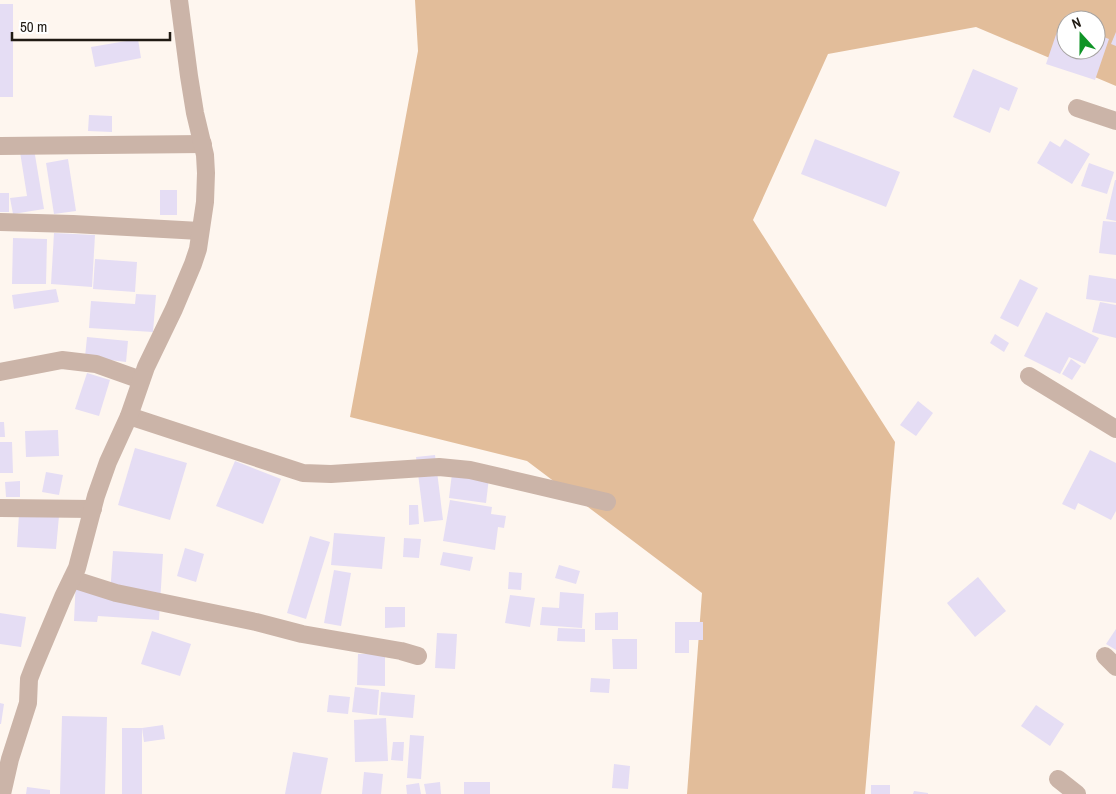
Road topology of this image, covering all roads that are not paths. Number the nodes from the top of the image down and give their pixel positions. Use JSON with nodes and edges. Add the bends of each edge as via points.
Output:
{"nodes":[{"id":1,"x":179,"y":0,"type":"edge"},
{"id":2,"x":1077,"y":108,"type":"dead end"},
{"id":3,"x":1116,"y":120,"type":"edge"},
{"id":4,"x":203,"y":144,"type":"junction"},
{"id":5,"x":0,"y":146,"type":"edge"},
{"id":6,"x":0,"y":222,"type":"edge"},
{"id":7,"x":200,"y":231,"type":"junction"},
{"id":8,"x":0,"y":372,"type":"edge"},
{"id":9,"x":1029,"y":376,"type":"dead end"},
{"id":10,"x":141,"y":380,"type":"junction"},
{"id":11,"x":129,"y":416,"type":"junction"},
{"id":12,"x":1116,"y":429,"type":"edge"},
{"id":13,"x":607,"y":502,"type":"dead end"},
{"id":14,"x":0,"y":508,"type":"edge"},
{"id":15,"x":93,"y":509,"type":"junction"},
{"id":16,"x":72,"y":579,"type":"junction"},
{"id":17,"x":418,"y":656,"type":"dead end"},
{"id":18,"x":8,"y":740,"type":"edge"},
{"id":19,"x":1058,"y":779,"type":"dead end"},
{"id":20,"x":2,"y":794,"type":"edge"},
{"id":21,"x":1077,"y":794,"type":"edge"}],
"edges":[{"from":1,"to":4,"type":"street","via":[[190,85]]},
{"from":2,"to":3,"type":"street"},
{"from":4,"to":5,"type":"street"},
{"from":4,"to":7,"type":"street","via":[[206,173]]},
{"from":6,"to":7,"type":"street"},
{"from":7,"to":10,"type":"street","via":[[193,264]]},
{"from":8,"to":10,"type":"street","via":[[62,360],[96,364]]},
{"from":9,"to":12,"type":"street"},
{"from":10,"to":11,"type":"street"},
{"from":11,"to":13,"type":"street","via":[[304,473],[439,467],[470,470]]},
{"from":11,"to":15,"type":"street","via":[[108,462]]},
{"from":14,"to":15,"type":"street"},
{"from":15,"to":16,"type":"street"},
{"from":16,"to":17,"type":"street","via":[[116,593]]},
{"from":16,"to":18,"type":"street","via":[[29,679],[28,703]]},
{"from":18,"to":20,"type":"street"},
{"from":19,"to":21,"type":"street"}]}
